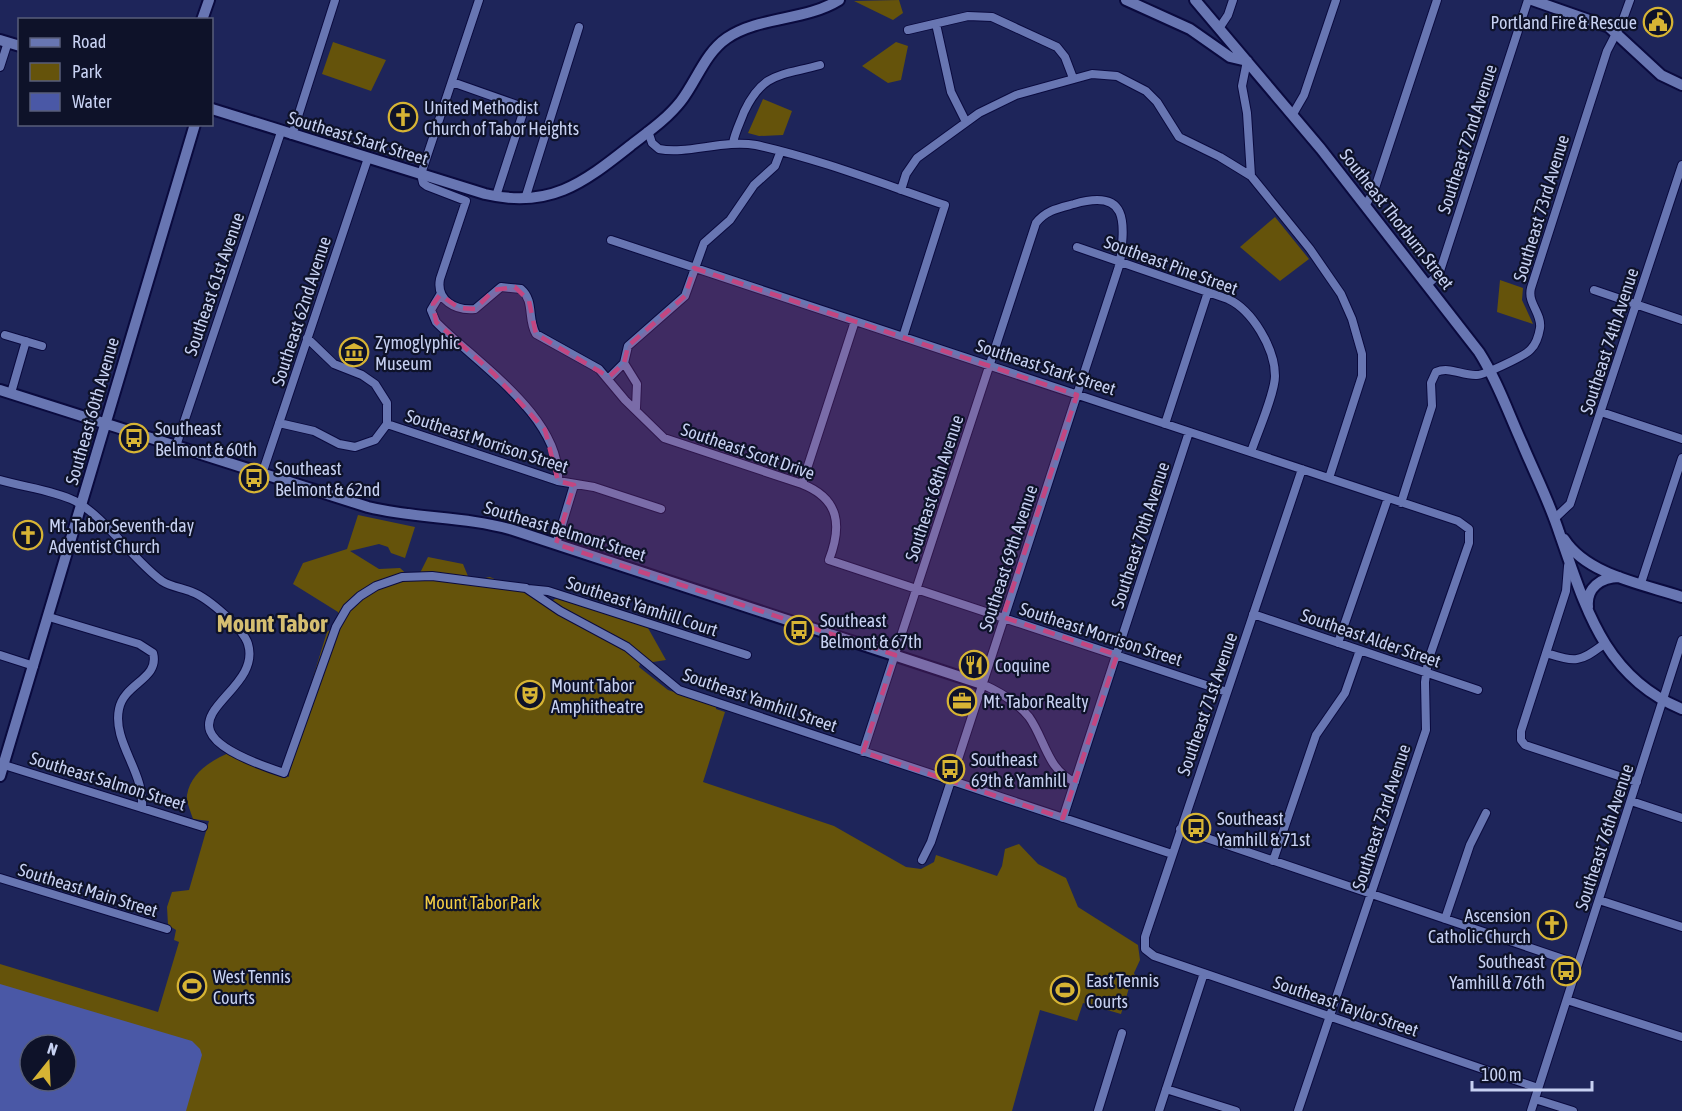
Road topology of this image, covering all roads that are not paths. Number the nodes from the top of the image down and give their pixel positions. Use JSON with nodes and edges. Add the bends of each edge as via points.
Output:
{"nodes":[{"id":1,"x":209,"y":0,"type":"edge"},
{"id":2,"x":335,"y":0,"type":"edge"},
{"id":3,"x":479,"y":0,"type":"edge"},
{"id":4,"x":839,"y":0,"type":"edge"},
{"id":5,"x":1126,"y":0,"type":"edge"},
{"id":6,"x":1195,"y":0,"type":"edge"},
{"id":7,"x":1233,"y":0,"type":"edge"},
{"id":8,"x":1336,"y":0,"type":"edge"},
{"id":9,"x":1437,"y":0,"type":"edge"},
{"id":10,"x":1530,"y":0,"type":"edge"},
{"id":11,"x":1630,"y":0,"type":"edge"},
{"id":12,"x":203,"y":18,"type":"edge"},
{"id":13,"x":936,"y":24,"type":"junction"},
{"id":14,"x":579,"y":27,"type":"dead end"},
{"id":15,"x":1220,"y":27,"type":"junction"},
{"id":16,"x":908,"y":30,"type":"dead end"},
{"id":17,"x":1616,"y":32,"type":"junction"},
{"id":18,"x":4,"y":41,"type":"edge"},
{"id":19,"x":1247,"y":61,"type":"junction"},
{"id":20,"x":820,"y":64,"type":"dead end"},
{"id":21,"x":0,"y":67,"type":"edge"},
{"id":22,"x":1073,"y":78,"type":"junction"},
{"id":23,"x":452,"y":82,"type":"junction"},
{"id":24,"x":1682,"y":85,"type":"edge"},
{"id":25,"x":213,"y":109,"type":"edge"},
{"id":26,"x":1293,"y":114,"type":"junction"},
{"id":27,"x":966,"y":122,"type":"junction"},
{"id":28,"x":194,"y":126,"type":"edge"},
{"id":29,"x":648,"y":131,"type":"junction"},
{"id":30,"x":286,"y":133,"type":"junction"},
{"id":31,"x":733,"y":143,"type":"junction"},
{"id":32,"x":780,"y":153,"type":"junction"},
{"id":33,"x":368,"y":158,"type":"junction"},
{"id":34,"x":1682,"y":165,"type":"edge"},
{"id":35,"x":421,"y":174,"type":"junction"},
{"id":36,"x":1251,"y":176,"type":"junction"},
{"id":37,"x":901,"y":190,"type":"junction"},
{"id":38,"x":496,"y":196,"type":"junction"},
{"id":39,"x":525,"y":199,"type":"junction"},
{"id":40,"x":1365,"y":204,"type":"junction"},
{"id":41,"x":1032,"y":233,"type":"joint"},
{"id":42,"x":611,"y":240,"type":"dead end"},
{"id":43,"x":1077,"y":247,"type":"dead end"},
{"id":44,"x":1120,"y":264,"type":"junction"},
{"id":45,"x":694,"y":268,"type":"junction"},
{"id":46,"x":1428,"y":284,"type":"junction"},
{"id":47,"x":1594,"y":290,"type":"dead end"},
{"id":48,"x":1208,"y":292,"type":"junction"},
{"id":49,"x":440,"y":295,"type":"junction"},
{"id":50,"x":1637,"y":304,"type":"junction"},
{"id":51,"x":1682,"y":320,"type":"edge"},
{"id":52,"x":855,"y":321,"type":"junction"},
{"id":53,"x":5,"y":335,"type":"dead end"},
{"id":54,"x":903,"y":337,"type":"junction"},
{"id":55,"x":307,"y":338,"type":"junction"},
{"id":56,"x":26,"y":341,"type":"junction"},
{"id":57,"x":42,"y":346,"type":"dead end"},
{"id":58,"x":624,"y":363,"type":"junction"},
{"id":59,"x":989,"y":365,"type":"junction"},
{"id":60,"x":1490,"y":371,"type":"junction"},
{"id":61,"x":609,"y":378,"type":"junction"},
{"id":62,"x":5,"y":392,"type":"edge"},
{"id":63,"x":1077,"y":395,"type":"junction"},
{"id":64,"x":636,"y":408,"type":"junction"},
{"id":65,"x":1601,"y":412,"type":"junction"},
{"id":66,"x":279,"y":423,"type":"junction"},
{"id":67,"x":105,"y":424,"type":"junction"},
{"id":68,"x":387,"y":424,"type":"junction"},
{"id":69,"x":1165,"y":424,"type":"junction"},
{"id":70,"x":1189,"y":432,"type":"junction"},
{"id":71,"x":1682,"y":439,"type":"edge"},
{"id":72,"x":176,"y":446,"type":"junction"},
{"id":73,"x":1251,"y":452,"type":"junction"},
{"id":74,"x":1682,"y":458,"type":"edge"},
{"id":75,"x":1302,"y":470,"type":"junction"},
{"id":76,"x":262,"y":474,"type":"junction"},
{"id":77,"x":1329,"y":478,"type":"junction"},
{"id":78,"x":0,"y":480,"type":"edge"},
{"id":79,"x":558,"y":481,"type":"junction"},
{"id":80,"x":802,"y":484,"type":"junction"},
{"id":81,"x":574,"y":485,"type":"junction"},
{"id":82,"x":1388,"y":498,"type":"junction"},
{"id":83,"x":1401,"y":503,"type":"junction"},
{"id":84,"x":82,"y":506,"type":"junction"},
{"id":85,"x":661,"y":509,"type":"dead end"},
{"id":86,"x":1554,"y":519,"type":"junction"},
{"id":87,"x":1469,"y":529,"type":"joint"},
{"id":88,"x":1560,"y":533,"type":"junction"},
{"id":89,"x":556,"y":544,"type":"junction"},
{"id":90,"x":829,"y":560,"type":"joint"},
{"id":91,"x":1568,"y":562,"type":"junction"},
{"id":92,"x":1623,"y":577,"type":"junction"},
{"id":93,"x":1641,"y":583,"type":"junction"},
{"id":94,"x":526,"y":588,"type":"junction"},
{"id":95,"x":917,"y":589,"type":"junction"},
{"id":96,"x":1682,"y":597,"type":"edge"},
{"id":97,"x":1588,"y":610,"type":"junction"},
{"id":98,"x":1253,"y":614,"type":"junction"},
{"id":99,"x":49,"y":617,"type":"junction"},
{"id":100,"x":1003,"y":617,"type":"junction"},
{"id":101,"x":1682,"y":640,"type":"edge"},
{"id":102,"x":1338,"y":643,"type":"junction"},
{"id":103,"x":1605,"y":644,"type":"junction"},
{"id":104,"x":1360,"y":650,"type":"junction"},
{"id":105,"x":1546,"y":653,"type":"junction"},
{"id":106,"x":0,"y":655,"type":"edge"},
{"id":107,"x":747,"y":655,"type":"dead end"},
{"id":108,"x":895,"y":655,"type":"junction"},
{"id":109,"x":1117,"y":655,"type":"junction"},
{"id":110,"x":34,"y":666,"type":"junction"},
{"id":111,"x":1425,"y":672,"type":"junction"},
{"id":112,"x":982,"y":684,"type":"junction"},
{"id":113,"x":1478,"y":690,"type":"dead end"},
{"id":114,"x":1227,"y":692,"type":"junction"},
{"id":115,"x":1663,"y":700,"type":"junction"},
{"id":116,"x":1682,"y":709,"type":"edge"},
{"id":117,"x":863,"y":752,"type":"junction"},
{"id":118,"x":4,"y":765,"type":"junction"},
{"id":119,"x":0,"y":776,"type":"edge"},
{"id":120,"x":951,"y":781,"type":"junction"},
{"id":121,"x":1075,"y":782,"type":"junction"},
{"id":122,"x":1637,"y":782,"type":"junction"},
{"id":123,"x":1631,"y":801,"type":"junction"},
{"id":124,"x":142,"y":808,"type":"junction"},
{"id":125,"x":1486,"y":813,"type":"dead end"},
{"id":126,"x":1063,"y":818,"type":"junction"},
{"id":127,"x":1682,"y":818,"type":"edge"},
{"id":128,"x":203,"y":827,"type":"dead end"},
{"id":129,"x":1180,"y":829,"type":"junction"},
{"id":130,"x":1172,"y":854,"type":"junction"},
{"id":131,"x":922,"y":860,"type":"dead end"},
{"id":132,"x":1273,"y":861,"type":"junction"},
{"id":133,"x":0,"y":878,"type":"edge"},
{"id":134,"x":1371,"y":894,"type":"junction"},
{"id":135,"x":1599,"y":900,"type":"junction"},
{"id":136,"x":1445,"y":920,"type":"junction"},
{"id":137,"x":1682,"y":927,"type":"edge"},
{"id":138,"x":167,"y":929,"type":"dead end"},
{"id":139,"x":1145,"y":949,"type":"joint"},
{"id":140,"x":1578,"y":964,"type":"junction"},
{"id":141,"x":1204,"y":973,"type":"junction"},
{"id":142,"x":1567,"y":1000,"type":"junction"},
{"id":143,"x":1330,"y":1016,"type":"junction"},
{"id":144,"x":1122,"y":1033,"type":"dead end"},
{"id":145,"x":1682,"y":1037,"type":"edge"},
{"id":146,"x":1538,"y":1088,"type":"junction"},
{"id":147,"x":1166,"y":1089,"type":"junction"},
{"id":148,"x":1535,"y":1099,"type":"junction"},
{"id":149,"x":1098,"y":1111,"type":"edge"},
{"id":150,"x":1158,"y":1111,"type":"edge"},
{"id":151,"x":1236,"y":1111,"type":"edge"},
{"id":152,"x":1298,"y":1111,"type":"edge"},
{"id":153,"x":1531,"y":1111,"type":"edge"},
{"id":154,"x":1573,"y":1111,"type":"edge"}],
"edges":[{"from":1,"to":12,"type":"street"},
{"from":2,"to":30,"type":"street","name":"Southeast 61st Avenue"},
{"from":3,"to":23,"type":"street"},
{"from":4,"to":29,"type":"street","via":[[818,11],[752,27],[725,40],[710,55],[679,103]]},
{"from":5,"to":19,"type":"street","name":"Southeast Thorburn Street","via":[[1190,29],[1230,57]]},
{"from":6,"to":15,"type":"street"},
{"from":7,"to":15,"type":"street"},
{"from":8,"to":26,"type":"street","via":[[1304,95]]},
{"from":9,"to":40,"type":"street","via":[[1374,191]]},
{"from":10,"to":17,"type":"street","via":[[1594,20]]},
{"from":10,"to":46,"type":"street","name":"Southeast 72nd Avenue","via":[[1439,274]]},
{"from":11,"to":17,"type":"street","name":"Southeast 73rd Avenue"},
{"from":13,"to":16,"type":"street"},
{"from":13,"to":22,"type":"street","via":[[979,15],[1002,20],[1057,47]]},
{"from":13,"to":27,"type":"street","via":[[951,92]]},
{"from":14,"to":39,"type":"street"},
{"from":15,"to":19,"type":"street"},
{"from":17,"to":24,"type":"street","via":[[1661,75]]},
{"from":17,"to":60,"type":"street","name":"Southeast 73rd Avenue","via":[[1608,46],[1531,288],[1530,298],[1540,323],[1535,342],[1527,353]]},
{"from":18,"to":21,"type":"street"},
{"from":19,"to":26,"type":"street","name":"Southeast Thorburn Street"},
{"from":19,"to":36,"type":"street","via":[[1242,86]]},
{"from":20,"to":31,"type":"street","via":[[762,83],[752,96]]},
{"from":22,"to":27,"type":"street","via":[[996,103]]},
{"from":22,"to":36,"type":"street","via":[[1107,75],[1128,80],[1157,102],[1179,137]]},
{"from":23,"to":35,"type":"street"},
{"from":23,"to":38,"type":"street","via":[[523,106]]},
{"from":25,"to":30,"type":"street","name":"Southeast Stark Street"},
{"from":26,"to":40,"type":"street","name":"Southeast Thorburn Street"},
{"from":27,"to":37,"type":"street","via":[[917,158]]},
{"from":28,"to":67,"type":"street","name":"Southeast 60th Avenue"},
{"from":29,"to":31,"type":"street","via":[[652,143],[664,150]]},
{"from":29,"to":39,"type":"street","via":[[580,183],[559,193]]},
{"from":30,"to":33,"type":"street","name":"Southeast Stark Street"},
{"from":30,"to":72,"type":"street","name":"Southeast 61st Avenue"},
{"from":31,"to":32,"type":"street"},
{"from":32,"to":37,"type":"street"},
{"from":32,"to":45,"type":"street","via":[[775,166],[754,185],[730,220],[704,243]]},
{"from":33,"to":35,"type":"street","name":"Southeast Stark Street"},
{"from":33,"to":55,"type":"street","name":"Southeast 62nd Avenue"},
{"from":34,"to":50,"type":"street","name":"Southeast 74th Avenue"},
{"from":35,"to":38,"type":"street","name":"Southeast Stark Street"},
{"from":35,"to":49,"type":"street","via":[[427,186],[466,201],[440,279]]},
{"from":36,"to":77,"type":"street","via":[[1338,290],[1362,354],[1362,376]]},
{"from":37,"to":54,"type":"street","via":[[945,205]]},
{"from":38,"to":39,"type":"street"},
{"from":40,"to":46,"type":"street","name":"Southeast Thorburn Street"},
{"from":41,"to":44,"type":"street","name":"Southeast 69th Avenue","via":[[1039,219],[1050,211],[1103,199],[1119,209],[1123,220]]},
{"from":41,"to":59,"type":"street","name":"Southeast 68th Avenue"},
{"from":42,"to":45,"type":"street","name":"Southeast Stark Street"},
{"from":43,"to":44,"type":"street","name":"Southeast Pine Street"},
{"from":44,"to":48,"type":"street","name":"Southeast Pine Street"},
{"from":44,"to":63,"type":"street","name":"Southeast 69th Avenue"},
{"from":45,"to":52,"type":"street","name":"Southeast Stark Street"},
{"from":45,"to":58,"type":"street","via":[[685,296],[628,346]]},
{"from":46,"to":60,"type":"street","name":"Southeast Thorburn Street"},
{"from":47,"to":50,"type":"street"},
{"from":48,"to":69,"type":"street"},
{"from":48,"to":73,"type":"street","name":"Southeast Pine Street","via":[[1246,311],[1258,328],[1274,370]]},
{"from":49,"to":61,"type":"street","name":"Southeast Scott Drive","via":[[451,305],[468,310],[480,307],[501,287],[521,289],[529,301],[536,334]]},
{"from":49,"to":79,"type":"street","via":[[431,310],[436,322],[494,374],[545,430],[559,472]]},
{"from":50,"to":51,"type":"street"},
{"from":50,"to":65,"type":"street","name":"Southeast 74th Avenue"},
{"from":52,"to":54,"type":"street","name":"Southeast Stark Street"},
{"from":52,"to":80,"type":"street"},
{"from":53,"to":56,"type":"street"},
{"from":54,"to":59,"type":"street","name":"Southeast Stark Street"},
{"from":55,"to":66,"type":"street","name":"Southeast 62nd Avenue"},
{"from":55,"to":68,"type":"street","via":[[334,364],[375,384],[387,403]]},
{"from":56,"to":57,"type":"street"},
{"from":56,"to":62,"type":"street"},
{"from":58,"to":61,"type":"street"},
{"from":58,"to":64,"type":"street","via":[[637,384]]},
{"from":59,"to":63,"type":"street","name":"Southeast Stark Street"},
{"from":59,"to":95,"type":"street","name":"Southeast 68th Avenue"},
{"from":60,"to":83,"type":"street","via":[[1473,375],[1442,369],[1433,377],[1432,406]]},
{"from":60,"to":86,"type":"street","name":"Southeast Thorburn Street"},
{"from":61,"to":64,"type":"street","name":"Southeast Scott Drive"},
{"from":62,"to":67,"type":"street","name":"Southeast Belmont Street"},
{"from":63,"to":69,"type":"street","name":"Southeast Stark Street"},
{"from":63,"to":100,"type":"street","name":"Southeast 69th Avenue"},
{"from":64,"to":80,"type":"street","name":"Southeast Scott Drive","via":[[664,438]]},
{"from":65,"to":71,"type":"street"},
{"from":65,"to":86,"type":"street","name":"Southeast 74th Avenue","via":[[1570,504]]},
{"from":66,"to":68,"type":"street","name":"Southeast Morrison Street","via":[[355,447],[375,440]]},
{"from":66,"to":76,"type":"street","name":"Southeast 62nd Avenue"},
{"from":67,"to":72,"type":"street","name":"Southeast Belmont Street"},
{"from":67,"to":84,"type":"street","name":"Southeast 60th Avenue"},
{"from":68,"to":79,"type":"street","name":"Southeast Morrison Street"},
{"from":69,"to":70,"type":"street","name":"Southeast Stark Street"},
{"from":70,"to":73,"type":"street","name":"Southeast Stark Street"},
{"from":70,"to":109,"type":"street","name":"Southeast 70th Avenue"},
{"from":72,"to":76,"type":"street","name":"Southeast Belmont Street"},
{"from":73,"to":75,"type":"street","name":"Southeast Stark Street"},
{"from":74,"to":93,"type":"street"},
{"from":75,"to":77,"type":"street","name":"Southeast Stark Street"},
{"from":75,"to":98,"type":"street","name":"Southeast 71st Avenue"},
{"from":76,"to":89,"type":"street","name":"Southeast Belmont Street","via":[[382,510],[487,523]]},
{"from":77,"to":82,"type":"street","name":"Southeast Stark Street"},
{"from":78,"to":84,"type":"street","name":"Southeast Yamhill Street","via":[[70,499]]},
{"from":79,"to":81,"type":"street","name":"Southeast Morrison Street"},
{"from":80,"to":90,"type":"street","name":"Southeast Scott Drive","via":[[822,494],[834,512],[837,536]]},
{"from":81,"to":85,"type":"street","name":"Southeast Morrison Street","via":[[594,487]]},
{"from":81,"to":89,"type":"street"},
{"from":82,"to":83,"type":"street","name":"Southeast Stark Street"},
{"from":82,"to":102,"type":"street"},
{"from":83,"to":87,"type":"street","name":"Southeast Stark Street","via":[[1458,521]]},
{"from":84,"to":94,"type":"street","name":"Southeast Yamhill Street","via":[[164,582],[201,596],[219,609],[244,637],[249,650],[246,666],[214,708],[209,729],[227,750],[284,773],[336,627],[360,596],[388,581],[414,576]]},
{"from":84,"to":99,"type":"street","name":"Southeast 60th Avenue"},
{"from":86,"to":88,"type":"street","name":"Southeast Thorburn Street"},
{"from":87,"to":111,"type":"street","name":"Southeast 73rd Avenue","via":[[1469,543]]},
{"from":88,"to":91,"type":"street"},
{"from":88,"to":92,"type":"street","via":[[1583,559]]},
{"from":89,"to":108,"type":"street","name":"Southeast Belmont Street"},
{"from":90,"to":95,"type":"street","name":"Southeast Morrison Street"},
{"from":91,"to":97,"type":"street"},
{"from":91,"to":105,"type":"street","via":[[1566,591]]},
{"from":92,"to":93,"type":"street"},
{"from":92,"to":97,"type":"street","via":[[1595,585],[1589,595]]},
{"from":93,"to":96,"type":"street"},
{"from":94,"to":107,"type":"street","name":"Southeast Yamhill Court","via":[[548,591]]},
{"from":94,"to":117,"type":"street","name":"Southeast Yamhill Street","via":[[627,647],[679,690]]},
{"from":95,"to":100,"type":"street","name":"Southeast Morrison Street"},
{"from":95,"to":108,"type":"street","name":"Southeast 68th Avenue"},
{"from":97,"to":103,"type":"street"},
{"from":98,"to":102,"type":"street","name":"Southeast Alder Street"},
{"from":98,"to":114,"type":"street","name":"Southeast 71st Avenue"},
{"from":99,"to":110,"type":"street","name":"Southeast 60th Avenue"},
{"from":99,"to":124,"type":"street","via":[[139,644],[153,653],[151,671],[127,691],[118,722],[142,786]]},
{"from":100,"to":109,"type":"street","name":"Southeast Morrison Street"},
{"from":100,"to":112,"type":"street","name":"Southeast 69th Avenue"},
{"from":101,"to":115,"type":"street","name":"Southeast 76th Avenue"},
{"from":102,"to":104,"type":"street","name":"Southeast Alder Street"},
{"from":103,"to":105,"type":"street","via":[[1575,661]]},
{"from":103,"to":115,"type":"street","via":[[1635,682]]},
{"from":104,"to":111,"type":"street","name":"Southeast Alder Street"},
{"from":104,"to":132,"type":"street","via":[[1345,693],[1316,735]]},
{"from":105,"to":122,"type":"street","via":[[1521,740],[1525,745]]},
{"from":106,"to":110,"type":"street"},
{"from":108,"to":112,"type":"street","name":"Southeast Belmont Street"},
{"from":108,"to":117,"type":"street","name":"Southeast 68th Avenue"},
{"from":109,"to":114,"type":"street","name":"Southeast Morrison Street"},
{"from":109,"to":121,"type":"street","name":"Southeast 70th Avenue"},
{"from":110,"to":118,"type":"street","name":"Southeast 60th Avenue"},
{"from":111,"to":113,"type":"street","name":"Southeast Alder Street"},
{"from":111,"to":134,"type":"street","name":"Southeast 73rd Avenue","via":[[1426,730]]},
{"from":112,"to":120,"type":"street","name":"Southeast 69th Avenue"},
{"from":112,"to":121,"type":"street","name":"Southeast Belmont Street","via":[[1022,709],[1056,768]]},
{"from":114,"to":129,"type":"street","name":"Southeast 71st Avenue"},
{"from":115,"to":116,"type":"street"},
{"from":115,"to":122,"type":"street","name":"Southeast 76th Avenue"},
{"from":117,"to":120,"type":"street","name":"Southeast Yamhill Street"},
{"from":118,"to":119,"type":"street","name":"Southeast 60th Avenue"},
{"from":118,"to":124,"type":"street","name":"Southeast Salmon Street"},
{"from":120,"to":126,"type":"street","name":"Southeast Yamhill Street"},
{"from":120,"to":131,"type":"street","name":"Southeast 69th Avenue"},
{"from":121,"to":126,"type":"street","name":"Southeast 70th Avenue"},
{"from":122,"to":123,"type":"street","name":"Southeast 76th Avenue"},
{"from":123,"to":127,"type":"street"},
{"from":123,"to":135,"type":"street","name":"Southeast 76th Avenue"},
{"from":124,"to":128,"type":"street","name":"Southeast Salmon Street"},
{"from":125,"to":136,"type":"street","via":[[1470,845]]},
{"from":126,"to":130,"type":"street","name":"Southeast Yamhill Street"},
{"from":129,"to":130,"type":"street","name":"Southeast 71st Avenue"},
{"from":129,"to":132,"type":"street"},
{"from":130,"to":139,"type":"street","name":"Southeast 71st Avenue","via":[[1145,937]]},
{"from":132,"to":134,"type":"street"},
{"from":133,"to":138,"type":"street","name":"Southeast Main Street"},
{"from":134,"to":136,"type":"street"},
{"from":134,"to":143,"type":"street","name":"Southeast 73rd Avenue"},
{"from":135,"to":137,"type":"street"},
{"from":135,"to":140,"type":"street","name":"Southeast 76th Avenue"},
{"from":136,"to":140,"type":"street"},
{"from":139,"to":141,"type":"street","name":"Southeast Taylor Street","via":[[1154,956]]},
{"from":140,"to":142,"type":"street","name":"Southeast 76th Avenue"},
{"from":141,"to":143,"type":"street","name":"Southeast Taylor Street"},
{"from":141,"to":147,"type":"street"},
{"from":142,"to":145,"type":"street"},
{"from":142,"to":146,"type":"street","name":"Southeast 76th Avenue"},
{"from":143,"to":146,"type":"street","name":"Southeast Taylor Street"},
{"from":143,"to":152,"type":"street","name":"Southeast 73rd Avenue"},
{"from":144,"to":149,"type":"street"},
{"from":146,"to":148,"type":"street","name":"Southeast 76th Avenue"},
{"from":147,"to":150,"type":"street"},
{"from":147,"to":151,"type":"street"},
{"from":148,"to":153,"type":"street","name":"Southeast 76th Avenue"},
{"from":148,"to":154,"type":"street"}]}
